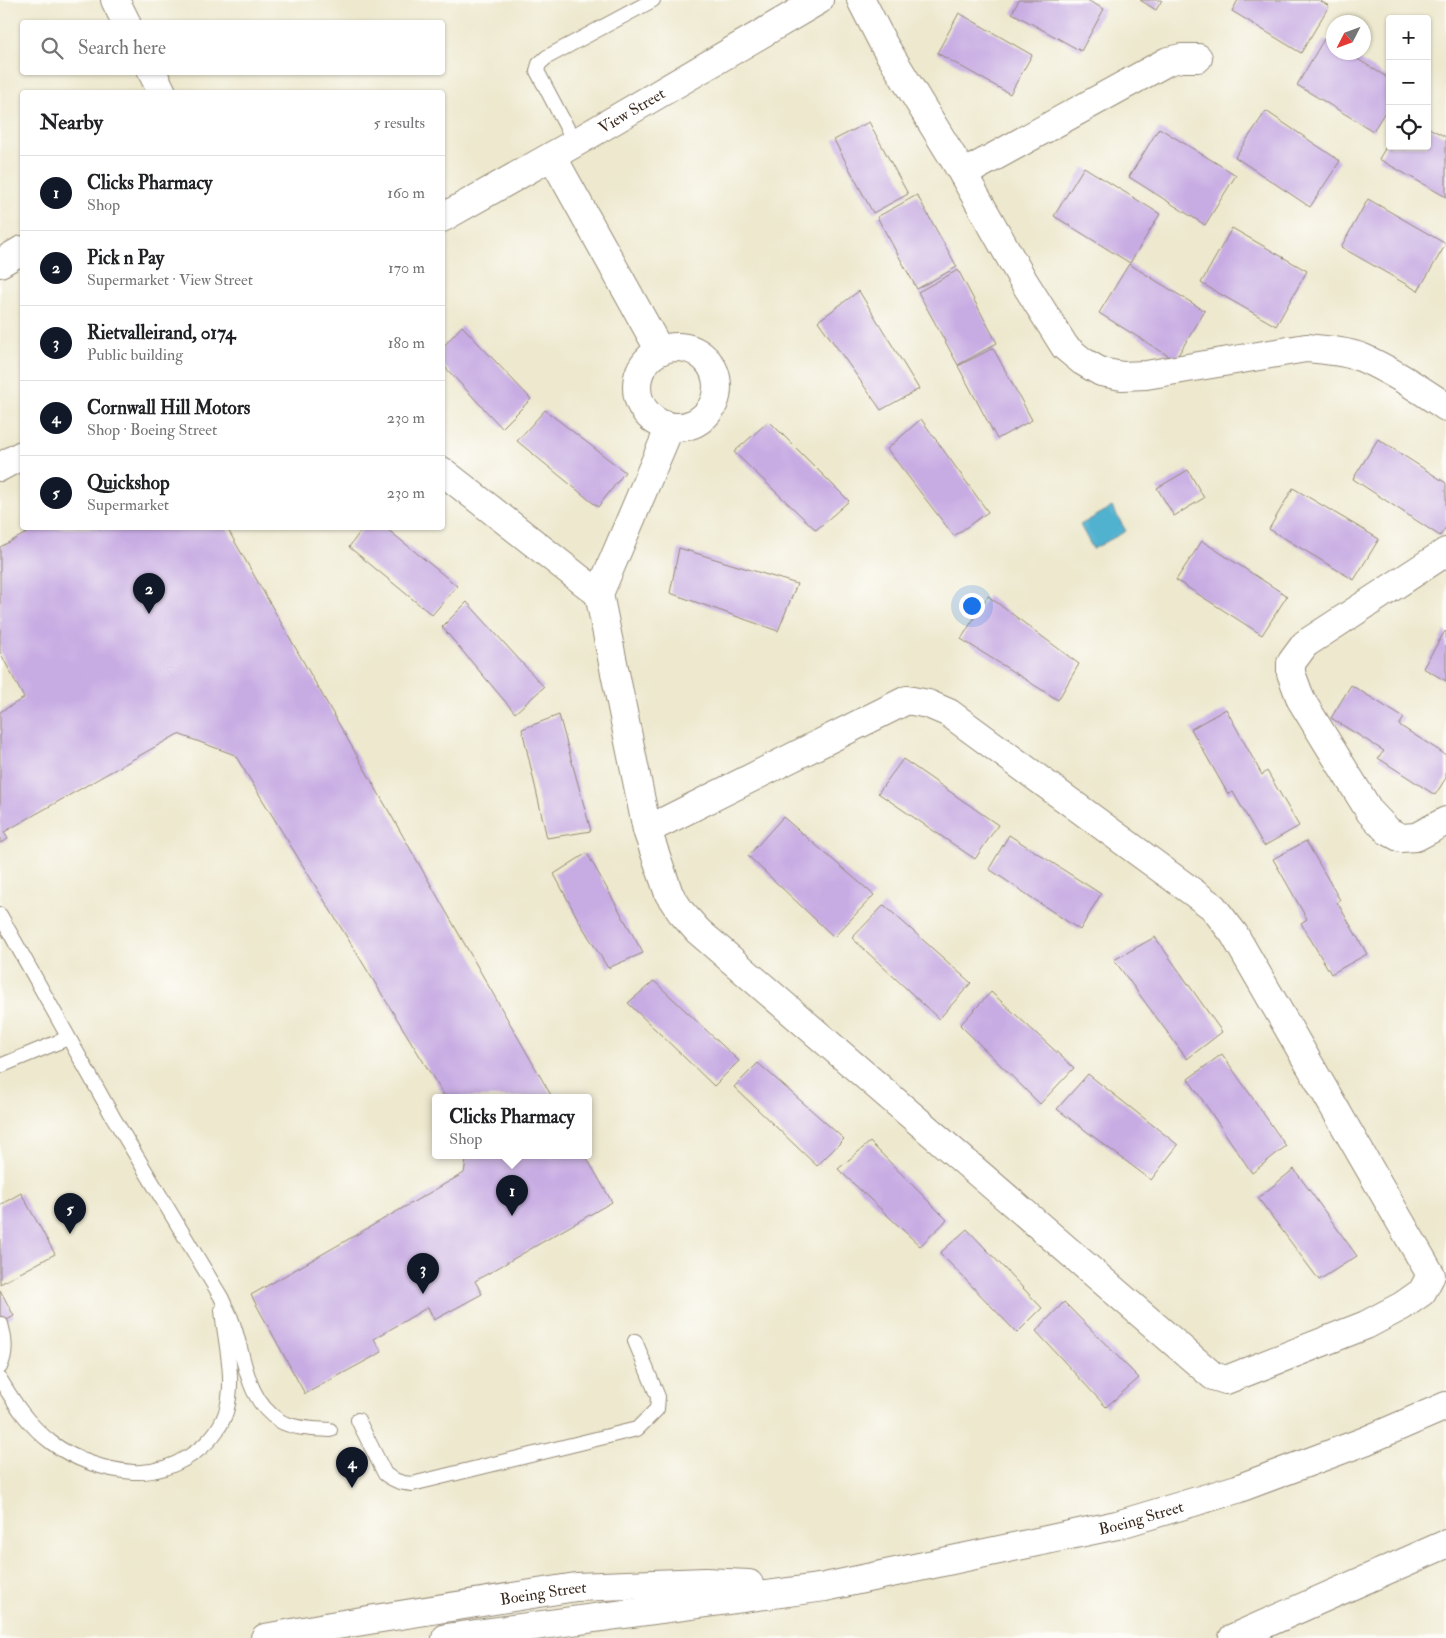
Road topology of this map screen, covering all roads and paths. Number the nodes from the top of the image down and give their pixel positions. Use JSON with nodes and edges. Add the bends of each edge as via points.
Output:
{"nodes":[{"id":1,"x":115,"y":0,"type":"edge"},
{"id":2,"x":652,"y":0,"type":"edge"},
{"id":3,"x":819,"y":0,"type":"edge"},
{"id":4,"x":860,"y":0,"type":"edge"},
{"id":5,"x":125,"y":20,"type":"edge"},
{"id":6,"x":1198,"y":58,"type":"dead end"},
{"id":7,"x":154,"y":75,"type":"edge"},
{"id":8,"x":161,"y":90,"type":"edge"},
{"id":9,"x":563,"y":150,"type":"junction"},
{"id":10,"x":963,"y":174,"type":"junction"},
{"id":11,"x":445,"y":216,"type":"edge"},
{"id":12,"x":20,"y":251,"type":"edge"},
{"id":13,"x":0,"y":263,"type":"edge"},
{"id":14,"x":660,"y":350,"type":"junction"},
{"id":15,"x":1446,"y":407,"type":"edge"},
{"id":16,"x":670,"y":427,"type":"junction"},
{"id":17,"x":20,"y":456,"type":"edge"},
{"id":18,"x":0,"y":468,"type":"edge"},
{"id":19,"x":445,"y":473,"type":"edge"},
{"id":20,"x":1446,"y":552,"type":"edge"},
{"id":21,"x":598,"y":594,"type":"junction"},
{"id":22,"x":1446,"y":821,"type":"edge"},
{"id":23,"x":647,"y":830,"type":"junction"},
{"id":24,"x":0,"y":915,"type":"edge"},
{"id":25,"x":68,"y":1038,"type":"junction"},
{"id":26,"x":0,"y":1066,"type":"edge"},
{"id":27,"x":221,"y":1297,"type":"junction"},
{"id":28,"x":1,"y":1324,"type":"edge"},
{"id":29,"x":635,"y":1341,"type":"dead end"},
{"id":30,"x":0,"y":1367,"type":"edge"},
{"id":31,"x":0,"y":1379,"type":"edge"},
{"id":32,"x":1446,"y":1406,"type":"edge"},
{"id":33,"x":358,"y":1420,"type":"dead end"},
{"id":34,"x":330,"y":1430,"type":"dead end"},
{"id":35,"x":1446,"y":1544,"type":"edge"},
{"id":36,"x":825,"y":1587,"type":"junction"},
{"id":37,"x":265,"y":1638,"type":"edge"},
{"id":38,"x":446,"y":1638,"type":"edge"},
{"id":39,"x":1232,"y":1638,"type":"edge"}],
"edges":[{"from":1,"to":5,"type":"street"},
{"from":2,"to":9,"type":"lane","via":[[539,64],[537,71]]},
{"from":3,"to":9,"type":"street","name":"View Street"},
{"from":4,"to":10,"type":"street"},
{"from":6,"to":10,"type":"street","via":[[1168,61]]},
{"from":7,"to":8,"type":"street"},
{"from":9,"to":11,"type":"street","name":"View Street"},
{"from":9,"to":14,"type":"street"},
{"from":10,"to":15,"type":"street","via":[[1065,347],[1101,372],[1122,376],[1146,375],[1306,348],[1331,350],[1362,358],[1416,386]]},
{"from":12,"to":13,"type":"street"},
{"from":14,"to":16,"type":"street","via":[[641,369],[637,396],[651,419]]},
{"from":14,"to":16,"type":"street","via":[[686,348],[698,354],[708,362],[717,386],[716,398],[701,420],[690,426]]},
{"from":16,"to":21,"type":"street"},
{"from":17,"to":18,"type":"street"},
{"from":19,"to":21,"type":"street"},
{"from":20,"to":22,"type":"street","via":[[1305,644],[1291,663],[1291,673],[1301,700],[1370,812],[1388,831],[1401,838],[1416,837]]},
{"from":21,"to":23,"type":"street"},
{"from":23,"to":23,"type":"street","via":[[907,700],[949,713],[1213,907],[1234,934],[1431,1274],[1422,1292],[1366,1325],[1277,1361],[1226,1380],[1213,1376],[698,931],[669,894]]},
{"from":24,"to":25,"type":"lane"},
{"from":25,"to":26,"type":"lane"},
{"from":25,"to":27,"type":"lane"},
{"from":27,"to":31,"type":"lane","via":[[229,1359],[226,1413],[203,1447],[184,1461],[135,1472],[104,1468],[78,1458],[32,1426]]},
{"from":27,"to":34,"type":"lane","via":[[231,1317],[253,1391],[266,1408],[281,1422]]},
{"from":28,"to":30,"type":"lane","via":[[5,1339]]},
{"from":29,"to":33,"type":"lane","via":[[658,1397],[657,1409],[636,1429],[412,1484],[392,1480],[385,1474]]},
{"from":32,"to":36,"type":"street","name":"Boeing Street","via":[[1365,1441],[1237,1488],[1117,1526]]},
{"from":35,"to":39,"type":"street"},
{"from":36,"to":37,"type":"street","name":"Boeing Street","via":[[705,1582],[576,1587]]},
{"from":36,"to":38,"type":"street","name":"Boeing Street"}]}
